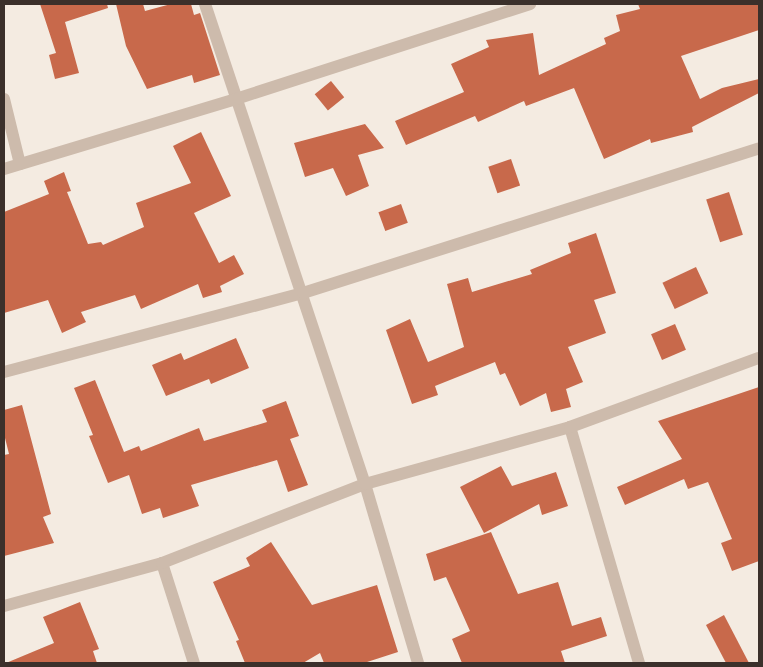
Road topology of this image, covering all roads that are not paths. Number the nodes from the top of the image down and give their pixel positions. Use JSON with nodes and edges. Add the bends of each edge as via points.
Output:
{"nodes":[{"id":1,"x":205,"y":4,"type":"edge"},
{"id":2,"x":530,"y":4,"type":"edge"},
{"id":3,"x":239,"y":98,"type":"junction"},
{"id":4,"x":4,"y":99,"type":"edge"},
{"id":5,"x":759,"y":148,"type":"edge"},
{"id":6,"x":20,"y":164,"type":"junction"},
{"id":7,"x":4,"y":169,"type":"edge"},
{"id":8,"x":302,"y":293,"type":"junction"},
{"id":9,"x":759,"y":358,"type":"edge"},
{"id":10,"x":4,"y":372,"type":"edge"},
{"id":11,"x":570,"y":427,"type":"junction"},
{"id":12,"x":365,"y":484,"type":"junction"},
{"id":13,"x":162,"y":563,"type":"junction"},
{"id":14,"x":4,"y":606,"type":"edge"},
{"id":15,"x":194,"y":663,"type":"edge"},
{"id":16,"x":418,"y":663,"type":"edge"},
{"id":17,"x":639,"y":663,"type":"edge"}],
"edges":[{"from":1,"to":3,"type":"street"},
{"from":2,"to":3,"type":"street"},
{"from":3,"to":6,"type":"street"},
{"from":3,"to":8,"type":"street"},
{"from":4,"to":6,"type":"street"},
{"from":5,"to":8,"type":"street"},
{"from":6,"to":7,"type":"street"},
{"from":8,"to":10,"type":"street"},
{"from":8,"to":12,"type":"street"},
{"from":9,"to":11,"type":"street"},
{"from":11,"to":12,"type":"street"},
{"from":11,"to":17,"type":"street"},
{"from":12,"to":13,"type":"street"},
{"from":12,"to":16,"type":"street"},
{"from":13,"to":14,"type":"street"},
{"from":13,"to":15,"type":"street"}]}
